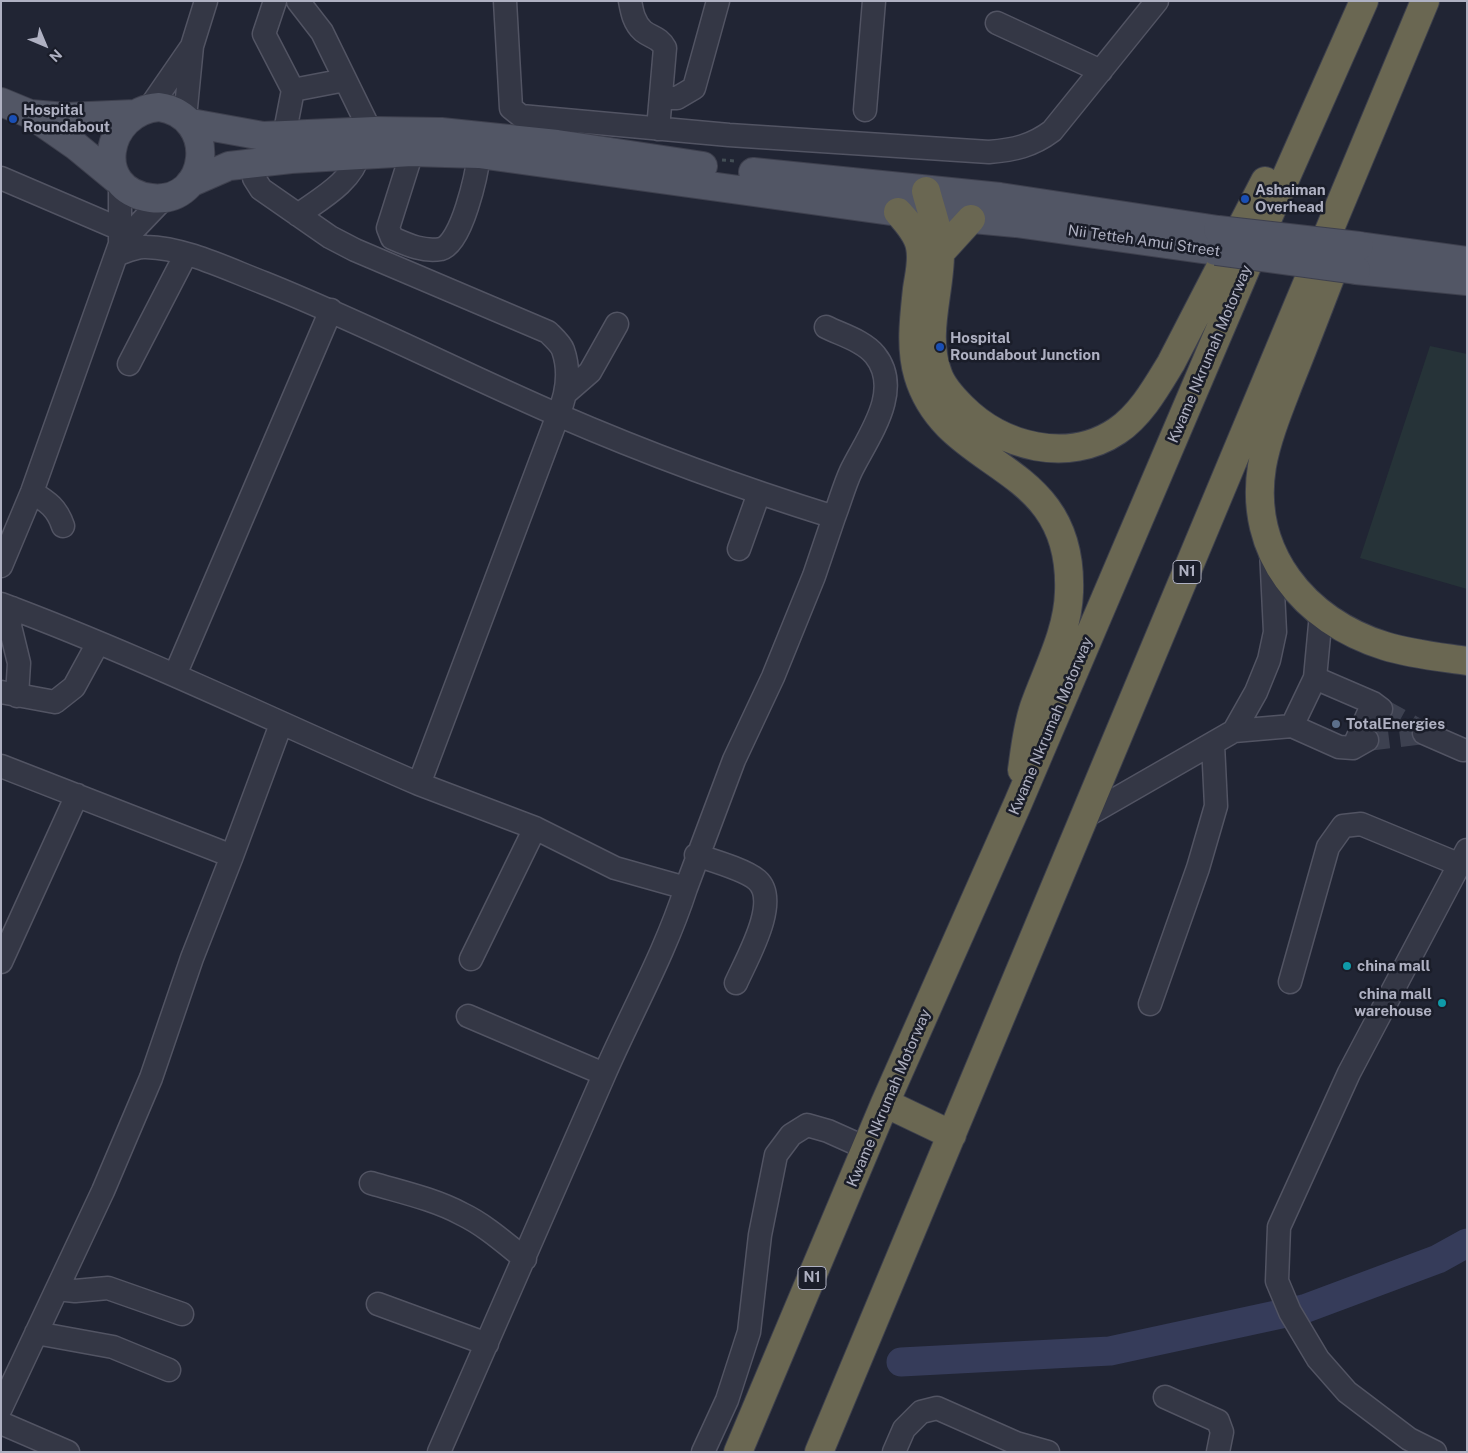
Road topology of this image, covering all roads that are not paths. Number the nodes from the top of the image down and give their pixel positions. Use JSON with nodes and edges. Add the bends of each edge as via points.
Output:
{"nodes":[{"id":1,"x":206,"y":1,"type":"edge"},
{"id":2,"x":275,"y":1,"type":"edge"},
{"id":3,"x":298,"y":1,"type":"edge"},
{"id":4,"x":505,"y":1,"type":"edge"},
{"id":5,"x":630,"y":1,"type":"edge"},
{"id":6,"x":718,"y":1,"type":"edge"},
{"id":7,"x":874,"y":1,"type":"edge"},
{"id":8,"x":1157,"y":1,"type":"edge"},
{"id":9,"x":1362,"y":1,"type":"edge"},
{"id":10,"x":1424,"y":5,"type":"edge"},
{"id":11,"x":997,"y":22,"type":"dead end"},
{"id":12,"x":192,"y":46,"type":"junction"},
{"id":13,"x":1101,"y":70,"type":"junction"},
{"id":14,"x":345,"y":80,"type":"junction"},
{"id":15,"x":293,"y":90,"type":"junction"},
{"id":16,"x":662,"y":98,"type":"junction"},
{"id":17,"x":1,"y":102,"type":"edge"},
{"id":18,"x":142,"y":110,"type":"junction"},
{"id":19,"x":866,"y":110,"type":"dead end"},
{"id":20,"x":30,"y":114,"type":"junction"},
{"id":21,"x":188,"y":120,"type":"junction"},
{"id":22,"x":658,"y":129,"type":"junction"},
{"id":23,"x":375,"y":131,"type":"junction"},
{"id":24,"x":560,"y":132,"type":"junction"},
{"id":25,"x":282,"y":136,"type":"junction"},
{"id":26,"x":412,"y":152,"type":"junction"},
{"id":27,"x":359,"y":154,"type":"junction"},
{"id":28,"x":479,"y":154,"type":"junction"},
{"id":29,"x":254,"y":162,"type":"junction"},
{"id":30,"x":1,"y":178,"type":"edge"},
{"id":31,"x":118,"y":182,"type":"junction"},
{"id":32,"x":190,"y":183,"type":"junction"},
{"id":33,"x":165,"y":198,"type":"junction"},
{"id":34,"x":929,"y":203,"type":"junction"},
{"id":35,"x":898,"y":212,"type":"junction"},
{"id":36,"x":298,"y":215,"type":"junction"},
{"id":37,"x":971,"y":219,"type":"junction"},
{"id":38,"x":1217,"y":240,"type":"junction"},
{"id":39,"x":119,"y":243,"type":"junction"},
{"id":40,"x":940,"y":253,"type":"junction"},
{"id":41,"x":186,"y":254,"type":"junction"},
{"id":42,"x":1358,"y":258,"type":"junction"},
{"id":43,"x":1467,"y":261,"type":"edge"},
{"id":44,"x":1467,"y":281,"type":"edge"},
{"id":45,"x":331,"y":310,"type":"junction"},
{"id":46,"x":618,"y":324,"type":"dead end"},
{"id":47,"x":826,"y":327,"type":"dead end"},
{"id":48,"x":129,"y":364,"type":"dead end"},
{"id":49,"x":567,"y":392,"type":"junction"},
{"id":50,"x":558,"y":415,"type":"junction"},
{"id":51,"x":32,"y":492,"type":"junction"},
{"id":52,"x":759,"y":494,"type":"junction"},
{"id":53,"x":834,"y":517,"type":"junction"},
{"id":54,"x":63,"y":526,"type":"dead end"},
{"id":55,"x":739,"y":549,"type":"dead end"},
{"id":56,"x":1271,"y":550,"type":"junction"},
{"id":57,"x":1,"y":566,"type":"edge"},
{"id":58,"x":7,"y":606,"type":"edge"},
{"id":59,"x":1321,"y":614,"type":"junction"},
{"id":60,"x":98,"y":643,"type":"junction"},
{"id":61,"x":1467,"y":661,"type":"edge"},
{"id":62,"x":175,"y":675,"type":"junction"},
{"id":63,"x":1315,"y":678,"type":"junction"},
{"id":64,"x":9,"y":694,"type":"edge"},
{"id":65,"x":281,"y":724,"type":"junction"},
{"id":66,"x":1292,"y":726,"type":"junction"},
{"id":67,"x":1234,"y":731,"type":"junction"},
{"id":68,"x":1424,"y":733,"type":"dead end"},
{"id":69,"x":1213,"y":744,"type":"junction"},
{"id":70,"x":1463,"y":750,"type":"dead end"},
{"id":71,"x":1,"y":766,"type":"edge"},
{"id":72,"x":420,"y":784,"type":"junction"},
{"id":73,"x":77,"y":795,"type":"junction"},
{"id":74,"x":1018,"y":803,"type":"junction"},
{"id":75,"x":1086,"y":816,"type":"junction"},
{"id":76,"x":535,"y":828,"type":"junction"},
{"id":77,"x":696,"y":855,"type":"junction"},
{"id":78,"x":232,"y":856,"type":"junction"},
{"id":79,"x":1463,"y":857,"type":"edge"},
{"id":80,"x":686,"y":888,"type":"junction"},
{"id":81,"x":471,"y":959,"type":"dead end"},
{"id":82,"x":1,"y":962,"type":"edge"},
{"id":83,"x":1290,"y":982,"type":"dead end"},
{"id":84,"x":736,"y":983,"type":"dead end"},
{"id":85,"x":1150,"y":1004,"type":"dead end"},
{"id":86,"x":468,"y":1016,"type":"dead end"},
{"id":87,"x":604,"y":1074,"type":"junction"},
{"id":88,"x":885,"y":1103,"type":"junction"},
{"id":89,"x":952,"y":1135,"type":"junction"},
{"id":90,"x":866,"y":1148,"type":"junction"},
{"id":91,"x":371,"y":1183,"type":"dead end"},
{"id":92,"x":525,"y":1259,"type":"junction"},
{"id":93,"x":57,"y":1289,"type":"junction"},
{"id":94,"x":378,"y":1304,"type":"dead end"},
{"id":95,"x":182,"y":1314,"type":"dead end"},
{"id":96,"x":36,"y":1333,"type":"junction"},
{"id":97,"x":487,"y":1344,"type":"junction"},
{"id":98,"x":169,"y":1370,"type":"dead end"},
{"id":99,"x":1165,"y":1397,"type":"dead end"},
{"id":100,"x":1,"y":1408,"type":"edge"},
{"id":101,"x":1,"y":1423,"type":"edge"},
{"id":102,"x":68,"y":1452,"type":"edge"},
{"id":103,"x":439,"y":1452,"type":"edge"},
{"id":104,"x":704,"y":1452,"type":"edge"},
{"id":105,"x":738,"y":1452,"type":"edge"},
{"id":106,"x":819,"y":1452,"type":"edge"},
{"id":107,"x":894,"y":1452,"type":"edge"},
{"id":108,"x":1048,"y":1452,"type":"edge"},
{"id":109,"x":1218,"y":1452,"type":"edge"},
{"id":110,"x":1435,"y":1452,"type":"edge"}],
"edges":[{"from":1,"to":12,"type":"street"},
{"from":2,"to":15,"type":"street","via":[[264,34]]},
{"from":3,"to":14,"type":"street","via":[[322,32]]},
{"from":4,"to":24,"type":"street","via":[[511,108],[521,116]]},
{"from":5,"to":16,"type":"street","via":[[632,16],[643,31],[660,40],[664,48]]},
{"from":6,"to":16,"type":"street","via":[[694,88],[677,98]]},
{"from":7,"to":19,"type":"street"},
{"from":8,"to":13,"type":"street"},
{"from":9,"to":40,"type":"highway","via":[[1333,45],[1171,363],[1156,388],[1118,430],[1070,449],[1042,448],[999,435],[955,400],[938,375],[932,344]]},
{"from":9,"to":74,"type":"highway","name":"Kwame Nkrumah Motorway","number":"N1"},
{"from":10,"to":56,"type":"highway","via":[[1405,85],[1281,405],[1262,465],[1261,519]]},
{"from":10,"to":75,"type":"highway","number":"N1"},
{"from":11,"to":13,"type":"street"},
{"from":12,"to":18,"type":"street"},
{"from":12,"to":21,"type":"street"},
{"from":13,"to":22,"type":"street","via":[[1052,132],[1038,142],[1006,151],[854,144]]},
{"from":14,"to":15,"type":"street"},
{"from":14,"to":23,"type":"street","via":[[367,124]]},
{"from":15,"to":25,"type":"street"},
{"from":16,"to":22,"type":"street"},
{"from":17,"to":20,"type":"main road"},
{"from":18,"to":20,"type":"main road","via":[[66,117]]},
{"from":18,"to":21,"type":"main road","via":[[169,108]]},
{"from":18,"to":31,"type":"main road","via":[[120,129],[114,143],[112,159]]},
{"from":20,"to":31,"type":"main road","via":[[76,146]]},
{"from":21,"to":25,"type":"main road","via":[[241,133]]},
{"from":21,"to":32,"type":"main road","via":[[198,134],[201,146],[201,160]]},
{"from":22,"to":24,"type":"street"},
{"from":23,"to":24,"type":"main road"},
{"from":23,"to":25,"type":"main road"},
{"from":24,"to":34,"type":"main road"},
{"from":26,"to":27,"type":"main road"},
{"from":26,"to":28,"type":"main road"},
{"from":26,"to":28,"type":"street","via":[[388,228],[392,238],[416,248],[442,249],[451,243],[459,229],[478,168]]},
{"from":27,"to":29,"type":"main road"},
{"from":27,"to":36,"type":"street","via":[[356,165],[342,182]]},
{"from":28,"to":35,"type":"main road"},
{"from":29,"to":32,"type":"main road","via":[[229,166]]},
{"from":29,"to":36,"type":"street","via":[[257,185]]},
{"from":30,"to":39,"type":"street"},
{"from":31,"to":33,"type":"main road","via":[[141,196]]},
{"from":31,"to":39,"type":"street"},
{"from":32,"to":33,"type":"main road"},
{"from":33,"to":39,"type":"street"},
{"from":34,"to":35,"type":"main road"},
{"from":34,"to":37,"type":"main road","name":"Nii Tetteh Amui Street"},
{"from":34,"to":38,"type":"main road","via":[[1000,197]]},
{"from":34,"to":40,"type":"highway"},
{"from":35,"to":74,"type":"highway","via":[[915,234],[920,247],[914,336],[918,374],[926,395],[956,432],[1032,490],[1060,528],[1067,547],[1070,572],[1068,612],[1027,731]]},
{"from":36,"to":49,"type":"street","via":[[355,250],[548,332],[563,349]]},
{"from":37,"to":38,"type":"main road","name":"Nii Tetteh Amui Street","via":[[1102,234]]},
{"from":37,"to":40,"type":"highway"},
{"from":38,"to":42,"type":"main road","name":"Nii Tetteh Amui Street","bridge":true},
{"from":39,"to":41,"type":"street"},
{"from":39,"to":51,"type":"street"},
{"from":41,"to":45,"type":"street"},
{"from":41,"to":48,"type":"street"},
{"from":42,"to":43,"type":"main road"},
{"from":42,"to":44,"type":"main road","name":"Nii Tetteh Amui Street"},
{"from":45,"to":50,"type":"street"},
{"from":45,"to":62,"type":"street"},
{"from":46,"to":49,"type":"street","via":[[590,372]]},
{"from":47,"to":53,"type":"street","via":[[866,346],[883,366],[886,376],[882,406],[865,448],[851,471]]},
{"from":49,"to":50,"type":"street"},
{"from":50,"to":52,"type":"street"},
{"from":50,"to":72,"type":"street"},
{"from":51,"to":54,"type":"street","via":[[51,504]]},
{"from":51,"to":57,"type":"street"},
{"from":52,"to":53,"type":"street"},
{"from":52,"to":55,"type":"street"},
{"from":53,"to":77,"type":"street","via":[[814,576]]},
{"from":56,"to":59,"type":"highway","via":[[1288,580]]},
{"from":56,"to":67,"type":"street","via":[[1275,632],[1270,660]]},
{"from":58,"to":60,"type":"street"},
{"from":58,"to":64,"type":"street","via":[[19,663]]},
{"from":59,"to":61,"type":"highway","via":[[1386,647]]},
{"from":59,"to":63,"type":"street"},
{"from":60,"to":62,"type":"street"},
{"from":60,"to":64,"type":"street","via":[[74,687],[55,702]]},
{"from":62,"to":65,"type":"street"},
{"from":63,"to":66,"type":"street"},
{"from":63,"to":66,"type":"street","via":[[1377,706],[1360,744],[1339,747]]},
{"from":65,"to":72,"type":"street"},
{"from":65,"to":78,"type":"street"},
{"from":66,"to":67,"type":"street"},
{"from":67,"to":69,"type":"street"},
{"from":68,"to":70,"type":"street"},
{"from":69,"to":75,"type":"street"},
{"from":69,"to":85,"type":"street","via":[[1216,806],[1198,868]]},
{"from":71,"to":73,"type":"street"},
{"from":72,"to":76,"type":"street"},
{"from":73,"to":78,"type":"street"},
{"from":73,"to":82,"type":"street"},
{"from":74,"to":88,"type":"highway","name":"Kwame Nkrumah Motorway","number":"N1"},
{"from":75,"to":89,"type":"highway","number":"N1"},
{"from":76,"to":80,"type":"street","via":[[615,868]]},
{"from":76,"to":81,"type":"street"},
{"from":77,"to":80,"type":"street"},
{"from":77,"to":84,"type":"street","via":[[756,879],[765,890],[764,919]]},
{"from":78,"to":93,"type":"street","via":[[150,1078],[103,1191]]},
{"from":79,"to":83,"type":"street","via":[[1362,824],[1343,826],[1328,847]]},
{"from":79,"to":110,"type":"street","via":[[1348,1072],[1279,1227],[1276,1254],[1277,1281],[1290,1312],[1318,1359],[1347,1392],[1409,1439]]},
{"from":80,"to":87,"type":"street","via":[[644,990]]},
{"from":86,"to":87,"type":"street"},
{"from":87,"to":92,"type":"street"},
{"from":88,"to":89,"type":"highway"},
{"from":88,"to":90,"type":"highway","name":"Kwame Nkrumah Motorway","number":"N1"},
{"from":89,"to":106,"type":"highway","number":"N1"},
{"from":90,"to":104,"type":"street","via":[[807,1125],[791,1135],[776,1155],[760,1235],[749,1332],[727,1400]]},
{"from":90,"to":105,"type":"highway","name":"Kwame Nkrumah Motorway","number":"N1"},
{"from":91,"to":92,"type":"street","via":[[436,1202],[461,1213]]},
{"from":92,"to":97,"type":"street"},
{"from":93,"to":95,"type":"street","via":[[108,1288]]},
{"from":93,"to":96,"type":"street"},
{"from":94,"to":97,"type":"street"},
{"from":96,"to":98,"type":"street","via":[[113,1347]]},
{"from":96,"to":100,"type":"street"},
{"from":97,"to":103,"type":"street"},
{"from":99,"to":109,"type":"street","via":[[1218,1422],[1222,1432]]},
{"from":101,"to":102,"type":"street"},
{"from":107,"to":108,"type":"street","via":[[904,1429],[921,1412],[937,1408],[1016,1443]]}]}
